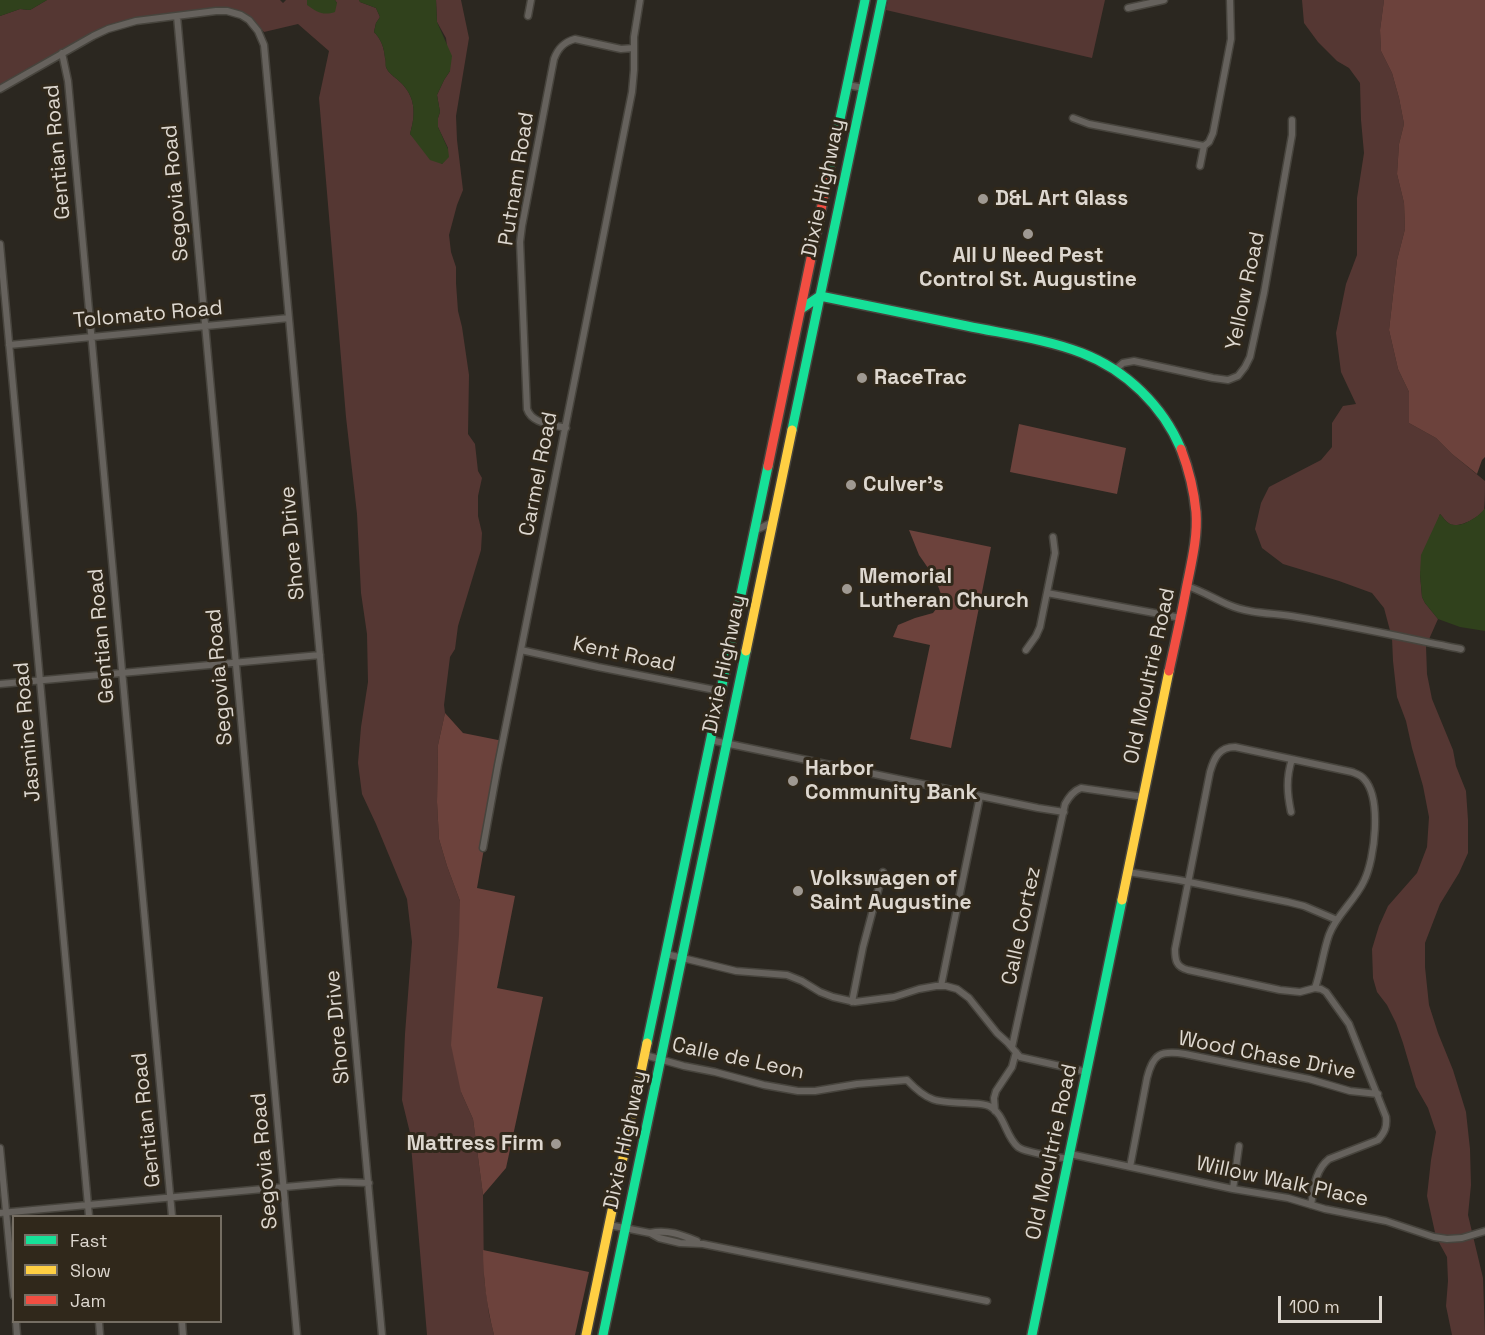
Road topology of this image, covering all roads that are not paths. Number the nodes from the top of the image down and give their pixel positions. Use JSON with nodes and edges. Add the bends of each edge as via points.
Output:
{"nodes":[{"id":1,"x":531,"y":0,"type":"edge"},
{"id":2,"x":640,"y":0,"type":"edge"},
{"id":3,"x":865,"y":0,"type":"edge"},
{"id":4,"x":882,"y":0,"type":"edge"},
{"id":5,"x":1164,"y":0,"type":"edge"},
{"id":6,"x":1230,"y":0,"type":"edge"},
{"id":7,"x":1128,"y":8,"type":"dead end"},
{"id":8,"x":177,"y":16,"type":"junction"},
{"id":9,"x":528,"y":16,"type":"dead end"},
{"id":10,"x":634,"y":48,"type":"junction"},
{"id":11,"x":62,"y":53,"type":"junction"},
{"id":12,"x":847,"y":85,"type":"junction"},
{"id":13,"x":864,"y":88,"type":"junction"},
{"id":14,"x":0,"y":89,"type":"edge"},
{"id":15,"x":1073,"y":118,"type":"dead end"},
{"id":16,"x":1292,"y":120,"type":"dead end"},
{"id":17,"x":1204,"y":146,"type":"junction"},
{"id":18,"x":1200,"y":166,"type":"dead end"},
{"id":19,"x":0,"y":244,"type":"edge"},
{"id":20,"x":820,"y":296,"type":"junction"},
{"id":21,"x":801,"y":309,"type":"junction"},
{"id":22,"x":289,"y":318,"type":"junction"},
{"id":23,"x":206,"y":326,"type":"junction"},
{"id":24,"x":92,"y":337,"type":"junction"},
{"id":25,"x":9,"y":345,"type":"junction"},
{"id":26,"x":1115,"y":370,"type":"junction"},
{"id":27,"x":566,"y":428,"type":"junction"},
{"id":28,"x":773,"y":522,"type":"junction"},
{"id":29,"x":754,"y":531,"type":"junction"},
{"id":30,"x":1053,"y":537,"type":"dead end"},
{"id":31,"x":1187,"y":586,"type":"junction"},
{"id":32,"x":1047,"y":593,"type":"junction"},
{"id":33,"x":1181,"y":618,"type":"junction"},
{"id":34,"x":1461,"y":649,"type":"dead end"},
{"id":35,"x":521,"y":650,"type":"junction"},
{"id":36,"x":1026,"y":650,"type":"dead end"},
{"id":37,"x":320,"y":656,"type":"junction"},
{"id":38,"x":236,"y":663,"type":"junction"},
{"id":39,"x":122,"y":673,"type":"junction"},
{"id":40,"x":40,"y":680,"type":"junction"},
{"id":41,"x":0,"y":684,"type":"edge"},
{"id":42,"x":720,"y":692,"type":"junction"},
{"id":43,"x":710,"y":740,"type":"junction"},
{"id":44,"x":727,"y":743,"type":"junction"},
{"id":45,"x":1292,"y":759,"type":"junction"},
{"id":46,"x":981,"y":796,"type":"junction"},
{"id":47,"x":1144,"y":797,"type":"junction"},
{"id":48,"x":1064,"y":812,"type":"junction"},
{"id":49,"x":1291,"y":812,"type":"dead end"},
{"id":50,"x":483,"y":848,"type":"dead end"},
{"id":51,"x":882,"y":872,"type":"dead end"},
{"id":52,"x":1128,"y":872,"type":"junction"},
{"id":53,"x":1188,"y":882,"type":"junction"},
{"id":54,"x":1337,"y":920,"type":"junction"},
{"id":55,"x":666,"y":954,"type":"junction"},
{"id":56,"x":682,"y":958,"type":"junction"},
{"id":57,"x":941,"y":986,"type":"junction"},
{"id":58,"x":1315,"y":988,"type":"junction"},
{"id":59,"x":852,"y":1002,"type":"junction"},
{"id":60,"x":1014,"y":1049,"type":"junction"},
{"id":61,"x":645,"y":1055,"type":"junction"},
{"id":62,"x":661,"y":1059,"type":"junction"},
{"id":63,"x":1086,"y":1072,"type":"junction"},
{"id":64,"x":1378,"y":1094,"type":"junction"},
{"id":65,"x":995,"y":1111,"type":"junction"},
{"id":66,"x":1239,"y":1146,"type":"dead end"},
{"id":67,"x":0,"y":1148,"type":"edge"},
{"id":68,"x":1069,"y":1156,"type":"junction"},
{"id":69,"x":1130,"y":1167,"type":"junction"},
{"id":70,"x":369,"y":1183,"type":"junction"},
{"id":71,"x":284,"y":1187,"type":"junction"},
{"id":72,"x":1233,"y":1189,"type":"junction"},
{"id":73,"x":171,"y":1197,"type":"junction"},
{"id":74,"x":88,"y":1205,"type":"junction"},
{"id":75,"x":1311,"y":1205,"type":"junction"},
{"id":76,"x":3,"y":1213,"type":"edge"},
{"id":77,"x":89,"y":1215,"type":"edge"},
{"id":78,"x":172,"y":1215,"type":"edge"},
{"id":79,"x":609,"y":1225,"type":"junction"},
{"id":80,"x":626,"y":1228,"type":"junction"},
{"id":81,"x":1485,"y":1231,"type":"edge"},
{"id":82,"x":12,"y":1281,"type":"edge"},
{"id":83,"x":987,"y":1301,"type":"dead end"},
{"id":84,"x":297,"y":1335,"type":"edge"},
{"id":85,"x":382,"y":1335,"type":"edge"},
{"id":86,"x":586,"y":1335,"type":"edge"},
{"id":87,"x":603,"y":1335,"type":"edge"},
{"id":88,"x":1032,"y":1335,"type":"edge"}],
"edges":[{"from":1,"to":9,"type":"street"},
{"from":2,"to":10,"type":"street"},
{"from":3,"to":12,"type":"main road"},
{"from":4,"to":13,"type":"main road","name":"Dixie Highway"},
{"from":5,"to":7,"type":"street"},
{"from":6,"to":17,"type":"street","via":[[1231,39],[1212,133]]},
{"from":8,"to":11,"type":"street","name":"Shore Drive","via":[[114,27]]},
{"from":8,"to":22,"type":"street","name":"Shore Drive","via":[[234,13],[249,20],[261,36]]},
{"from":8,"to":23,"type":"street","name":"Segovia Road"},
{"from":10,"to":27,"type":"street","name":"Carmel Road","via":[[629,106]]},
{"from":10,"to":27,"type":"street","name":"Putnam Road","via":[[575,39],[559,48],[524,209],[520,242],[526,409],[535,420]]},
{"from":11,"to":14,"type":"street","name":"Shore Drive"},
{"from":11,"to":24,"type":"street","name":"Gentian Road","via":[[68,81]]},
{"from":12,"to":13,"type":"street"},
{"from":12,"to":21,"type":"main road"},
{"from":13,"to":20,"type":"main road","name":"Dixie Highway"},
{"from":15,"to":17,"type":"street"},
{"from":16,"to":26,"type":"street","name":"Yellow Road","via":[[1268,272],[1245,367],[1228,380],[1134,361]]},
{"from":17,"to":18,"type":"street"},
{"from":19,"to":25,"type":"street","name":"Jasmine Road"},
{"from":20,"to":21,"type":"main road"},
{"from":20,"to":26,"type":"main road","name":"Old Moultrie Road","via":[[1058,345]]},
{"from":20,"to":28,"type":"main road","name":"Dixie Highway"},
{"from":21,"to":29,"type":"main road"},
{"from":22,"to":23,"type":"street","name":"Tolomato Road"},
{"from":22,"to":37,"type":"street","name":"Shore Drive"},
{"from":23,"to":24,"type":"street","name":"Tolomato Road"},
{"from":23,"to":38,"type":"street","name":"Segovia Road"},
{"from":24,"to":25,"type":"street","name":"Tolomato Road"},
{"from":24,"to":39,"type":"street","name":"Gentian Road"},
{"from":25,"to":40,"type":"street","name":"Jasmine Road"},
{"from":26,"to":31,"type":"main road","name":"Old Moultrie Road","via":[[1142,391],[1162,415],[1186,460],[1196,513]]},
{"from":27,"to":35,"type":"street","name":"Carmel Road"},
{"from":28,"to":29,"type":"street"},
{"from":28,"to":44,"type":"main road","name":"Dixie Highway"},
{"from":29,"to":42,"type":"main road"},
{"from":30,"to":32,"type":"street","via":[[1055,553]]},
{"from":31,"to":33,"type":"main road","name":"Old Moultrie Road"},
{"from":31,"to":34,"type":"street","via":[[1230,606]]},
{"from":32,"to":33,"type":"street"},
{"from":32,"to":36,"type":"street","via":[[1040,627]]},
{"from":33,"to":47,"type":"main road","name":"Old Moultrie Road"},
{"from":35,"to":42,"type":"street","name":"Kent Road"},
{"from":35,"to":50,"type":"street","name":"Carmel Road"},
{"from":37,"to":38,"type":"street"},
{"from":37,"to":70,"type":"street","name":"Shore Drive"},
{"from":38,"to":39,"type":"street"},
{"from":38,"to":71,"type":"street","name":"Segovia Road"},
{"from":39,"to":40,"type":"street"},
{"from":39,"to":73,"type":"street","name":"Gentian Road"},
{"from":40,"to":41,"type":"street"},
{"from":40,"to":74,"type":"street","name":"Jasmine Road"},
{"from":42,"to":43,"type":"main road"},
{"from":43,"to":44,"type":"street"},
{"from":43,"to":55,"type":"main road"},
{"from":44,"to":46,"type":"street"},
{"from":44,"to":56,"type":"main road","name":"Dixie Highway"},
{"from":45,"to":49,"type":"street","via":[[1287,781]]},
{"from":45,"to":53,"type":"street","via":[[1235,747],[1216,756]]},
{"from":45,"to":54,"type":"street","via":[[1360,775],[1371,794],[1376,816],[1369,870]]},
{"from":46,"to":48,"type":"street"},
{"from":46,"to":57,"type":"street"},
{"from":47,"to":48,"type":"street","via":[[1081,788],[1068,798]]},
{"from":47,"to":52,"type":"main road","name":"Old Moultrie Road"},
{"from":48,"to":60,"type":"street","name":"Calle Cortez"},
{"from":51,"to":59,"type":"street"},
{"from":52,"to":53,"type":"street"},
{"from":52,"to":63,"type":"main road","name":"Old Moultrie Road"},
{"from":53,"to":54,"type":"street","via":[[1304,906]]},
{"from":53,"to":58,"type":"street","via":[[1175,949],[1179,966],[1280,990],[1300,992]]},
{"from":54,"to":58,"type":"street"},
{"from":55,"to":56,"type":"street"},
{"from":55,"to":61,"type":"main road"},
{"from":56,"to":59,"type":"street","via":[[736,970],[787,975],[827,995]]},
{"from":56,"to":62,"type":"main road","name":"Dixie Highway"},
{"from":57,"to":59,"type":"street"},
{"from":57,"to":60,"type":"street","via":[[961,990]]},
{"from":58,"to":64,"type":"street","via":[[1326,992],[1349,1024]]},
{"from":60,"to":63,"type":"street","via":[[1024,1058]]},
{"from":60,"to":65,"type":"street","via":[[1012,1067],[996,1091]]},
{"from":61,"to":62,"type":"street","name":"Calle de Leon"},
{"from":61,"to":79,"type":"main road"},
{"from":62,"to":65,"type":"street","name":"Calle de Leon","via":[[798,1091],[907,1080],[919,1093],[934,1100],[986,1105]]},
{"from":62,"to":80,"type":"main road","name":"Dixie Highway"},
{"from":63,"to":68,"type":"main road","name":"Old Moultrie Road"},
{"from":64,"to":69,"type":"street","name":"Wood Chase Drive","via":[[1185,1054],[1158,1055],[1150,1067]]},
{"from":64,"to":75,"type":"street","via":[[1386,1116],[1384,1134],[1366,1146],[1323,1163]]},
{"from":65,"to":68,"type":"street","via":[[1021,1150]]},
{"from":66,"to":72,"type":"street"},
{"from":67,"to":76,"type":"street"},
{"from":68,"to":69,"type":"street","name":"Willow Walk Place"},
{"from":68,"to":88,"type":"main road","name":"Old Moultrie Road"},
{"from":69,"to":72,"type":"street","name":"Willow Walk Place"},
{"from":70,"to":71,"type":"street"},
{"from":70,"to":85,"type":"street","name":"Shore Drive"},
{"from":71,"to":73,"type":"street"},
{"from":71,"to":84,"type":"street","name":"Segovia Road"},
{"from":72,"to":75,"type":"street","name":"Willow Walk Place"},
{"from":73,"to":74,"type":"street"},
{"from":73,"to":78,"type":"street","name":"Gentian Road"},
{"from":74,"to":76,"type":"street"},
{"from":74,"to":77,"type":"street","name":"Jasmine Road"},
{"from":75,"to":81,"type":"street","name":"Willow Walk Place","via":[[1447,1239]]},
{"from":76,"to":82,"type":"street"},
{"from":79,"to":80,"type":"street"},
{"from":79,"to":86,"type":"main road"},
{"from":80,"to":83,"type":"street","via":[[680,1243],[703,1244]]},
{"from":80,"to":87,"type":"main road","name":"Dixie Highway"}]}
